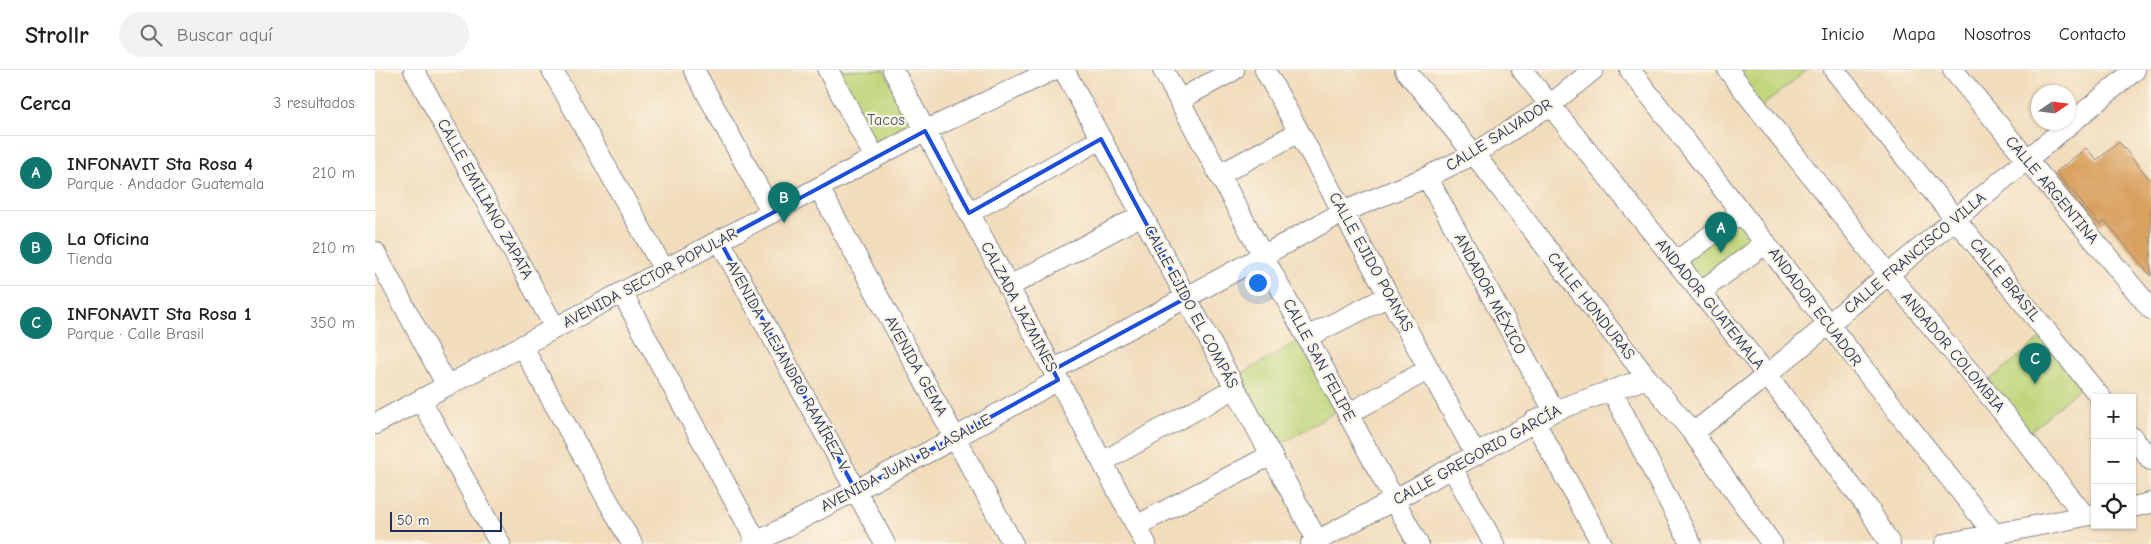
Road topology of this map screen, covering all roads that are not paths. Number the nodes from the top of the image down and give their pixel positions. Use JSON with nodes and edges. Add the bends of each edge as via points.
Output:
{"nodes":[{"id":1,"x":414,"y":70,"type":"edge"},
{"id":2,"x":552,"y":70,"type":"edge"},
{"id":3,"x":694,"y":70,"type":"edge"},
{"id":4,"x":828,"y":70,"type":"edge"},
{"id":5,"x":893,"y":70,"type":"edge"},
{"id":6,"x":1053,"y":70,"type":"edge"},
{"id":7,"x":1064,"y":70,"type":"edge"},
{"id":8,"x":1163,"y":70,"type":"edge"},
{"id":9,"x":1235,"y":70,"type":"edge"},
{"id":10,"x":1265,"y":70,"type":"edge"},
{"id":11,"x":1405,"y":70,"type":"edge"},
{"id":12,"x":1522,"y":70,"type":"edge"},
{"id":13,"x":1593,"y":70,"type":"edge"},
{"id":14,"x":1630,"y":70,"type":"edge"},
{"id":15,"x":1728,"y":70,"type":"edge"},
{"id":16,"x":1834,"y":70,"type":"edge"},
{"id":17,"x":1953,"y":70,"type":"edge"},
{"id":18,"x":2135,"y":70,"type":"edge"},
{"id":19,"x":1179,"y":100,"type":"junction"},
{"id":20,"x":1550,"y":104,"type":"junction"},
{"id":21,"x":925,"y":131,"type":"junction"},
{"id":22,"x":1299,"y":132,"type":"junction"},
{"id":23,"x":1101,"y":139,"type":"junction"},
{"id":24,"x":1474,"y":154,"type":"junction"},
{"id":25,"x":875,"y":158,"type":"junction"},
{"id":26,"x":2027,"y":160,"type":"junction"},
{"id":27,"x":1219,"y":175,"type":"junction"},
{"id":28,"x":1427,"y":177,"type":"junction"},
{"id":29,"x":819,"y":188,"type":"junction"},
{"id":30,"x":1343,"y":212,"type":"junction"},
{"id":31,"x":1741,"y":212,"type":"junction"},
{"id":32,"x":772,"y":213,"type":"junction"},
{"id":33,"x":969,"y":213,"type":"junction"},
{"id":34,"x":1142,"y":215,"type":"junction"},
{"id":35,"x":1956,"y":219,"type":"junction"},
{"id":36,"x":720,"y":240,"type":"junction"},
{"id":37,"x":1766,"y":243,"type":"junction"},
{"id":38,"x":375,"y":252,"type":"edge"},
{"id":39,"x":1262,"y":255,"type":"junction"},
{"id":40,"x":1676,"y":262,"type":"junction"},
{"id":41,"x":664,"y":270,"type":"junction"},
{"id":42,"x":1889,"y":275,"type":"junction"},
{"id":43,"x":1008,"y":287,"type":"junction"},
{"id":44,"x":1700,"y":292,"type":"junction"},
{"id":45,"x":622,"y":293,"type":"junction"},
{"id":46,"x":1389,"y":296,"type":"junction"},
{"id":47,"x":1186,"y":298,"type":"junction"},
{"id":48,"x":2151,"y":310,"type":"edge"},
{"id":49,"x":1828,"y":325,"type":"junction"},
{"id":50,"x":555,"y":328,"type":"junction"},
{"id":51,"x":1307,"y":337,"type":"junction"},
{"id":52,"x":522,"y":346,"type":"junction"},
{"id":53,"x":1429,"y":369,"type":"junction"},
{"id":54,"x":1055,"y":375,"type":"junction"},
{"id":55,"x":1767,"y":376,"type":"junction"},
{"id":56,"x":1647,"y":378,"type":"junction"},
{"id":57,"x":447,"y":386,"type":"junction"},
{"id":58,"x":1235,"y":388,"type":"junction"},
{"id":59,"x":1612,"y":391,"type":"junction"},
{"id":60,"x":2098,"y":394,"type":"edge"},
{"id":61,"x":421,"y":400,"type":"junction"},
{"id":62,"x":1554,"y":411,"type":"junction"},
{"id":63,"x":1348,"y":414,"type":"junction"},
{"id":64,"x":1534,"y":421,"type":"junction"},
{"id":65,"x":375,"y":424,"type":"edge"},
{"id":66,"x":1693,"y":433,"type":"junction"},
{"id":67,"x":955,"y":438,"type":"junction"},
{"id":68,"x":2134,"y":439,"type":"edge"},
{"id":69,"x":1271,"y":455,"type":"junction"},
{"id":70,"x":1476,"y":455,"type":"junction"},
{"id":71,"x":2151,"y":460,"type":"edge"},
{"id":72,"x":1102,"y":462,"type":"junction"},
{"id":73,"x":1452,"y":468,"type":"junction"},
{"id":74,"x":856,"y":491,"type":"junction"},
{"id":75,"x":1394,"y":500,"type":"junction"},
{"id":76,"x":2151,"y":503,"type":"edge"},
{"id":77,"x":2136,"y":505,"type":"edge"},
{"id":78,"x":2090,"y":515,"type":"edge"},
{"id":79,"x":1136,"y":526,"type":"junction"},
{"id":80,"x":1997,"y":539,"type":"edge"},
{"id":81,"x":756,"y":543,"type":"edge"},
{"id":82,"x":1316,"y":543,"type":"edge"},
{"id":83,"x":500,"y":544,"type":"edge"},
{"id":84,"x":632,"y":544,"type":"edge"},
{"id":85,"x":885,"y":544,"type":"edge"},
{"id":86,"x":1013,"y":544,"type":"edge"},
{"id":87,"x":1145,"y":544,"type":"edge"},
{"id":88,"x":1418,"y":544,"type":"edge"},
{"id":89,"x":1494,"y":544,"type":"edge"},
{"id":90,"x":1602,"y":544,"type":"edge"},
{"id":91,"x":1691,"y":544,"type":"edge"},
{"id":92,"x":1772,"y":544,"type":"edge"},
{"id":93,"x":1890,"y":544,"type":"edge"},
{"id":94,"x":1945,"y":544,"type":"edge"}],
"edges":[{"from":1,"to":50,"type":"street","name":"CALLE EMILIANO ZAPATA"},
{"from":2,"to":41,"type":"street"},
{"from":3,"to":32,"type":"street"},
{"from":4,"to":25,"type":"street"},
{"from":5,"to":21,"type":"street","name":"CALZADA JAZMINES"},
{"from":6,"to":21,"type":"street","name":"AVENIDA SECTOR POPULAR"},
{"from":7,"to":23,"type":"street","name":"CALLE EJIDO EL COMPÁS"},
{"from":8,"to":19,"type":"street","name":"CALLE SAN FELIPE"},
{"from":9,"to":19,"type":"street"},
{"from":10,"to":22,"type":"street","name":"CALLE EJIDO POANAS"},
{"from":11,"to":24,"type":"street","name":"CALLE HONDURAS"},
{"from":12,"to":20,"type":"street","name":"ANDADOR GUATEMALA"},
{"from":13,"to":20,"type":"street","name":"CALLE SALVADOR"},
{"from":14,"to":31,"type":"street","name":"ANDADOR ECUADOR"},
{"from":15,"to":42,"type":"street","name":"ANDADOR COLOMBIA"},
{"from":16,"to":35,"type":"street","name":"CALLE BRASIL"},
{"from":17,"to":26,"type":"street","name":"CALLE ARGENTINA"},
{"from":18,"to":26,"type":"street","name":"CALLE FRANCISCO VILLA"},
{"from":19,"to":27,"type":"street","name":"CALLE SAN FELIPE"},
{"from":20,"to":24,"type":"street","name":"CALLE SALVADOR"},
{"from":20,"to":40,"type":"street","name":"ANDADOR GUATEMALA"},
{"from":21,"to":25,"type":"street","name":"AVENIDA SECTOR POPULAR"},
{"from":21,"to":33,"type":"street","name":"CALZADA JAZMINES"},
{"from":22,"to":27,"type":"street"},
{"from":22,"to":30,"type":"street","name":"CALLE EJIDO POANAS"},
{"from":23,"to":33,"type":"street"},
{"from":23,"to":34,"type":"street","name":"CALLE EJIDO EL COMPÁS"},
{"from":24,"to":28,"type":"street","name":"CALLE SALVADOR"},
{"from":24,"to":56,"type":"street","name":"CALLE HONDURAS"},
{"from":25,"to":29,"type":"street","name":"AVENIDA SECTOR POPULAR"},
{"from":26,"to":35,"type":"street","name":"CALLE FRANCISCO VILLA"},
{"from":26,"to":48,"type":"street","name":"CALLE ARGENTINA"},
{"from":27,"to":39,"type":"street","name":"CALLE SAN FELIPE"},
{"from":28,"to":30,"type":"street","name":"CALLE SALVADOR"},
{"from":28,"to":62,"type":"street","name":"ANDADOR MÉXICO"},
{"from":29,"to":32,"type":"street","name":"AVENIDA SECTOR POPULAR"},
{"from":29,"to":67,"type":"street","name":"AVENIDA GEMA"},
{"from":30,"to":39,"type":"street","name":"CALLE SALVADOR"},
{"from":30,"to":46,"type":"street","name":"CALLE EJIDO POANAS"},
{"from":31,"to":37,"type":"street","name":"ANDADOR ECUADOR"},
{"from":31,"to":40,"type":"street"},
{"from":32,"to":36,"type":"street","name":"AVENIDA SECTOR POPULAR"},
{"from":33,"to":43,"type":"street","name":"CALZADA JAZMINES"},
{"from":34,"to":43,"type":"street"},
{"from":34,"to":47,"type":"street","name":"CALLE EJIDO EL COMPÁS"},
{"from":35,"to":42,"type":"street","name":"CALLE FRANCISCO VILLA"},
{"from":35,"to":60,"type":"street","name":"CALLE BRASIL"},
{"from":36,"to":41,"type":"street","name":"AVENIDA SECTOR POPULAR"},
{"from":36,"to":74,"type":"street","name":"AVENIDA ALEJANDRO RAMÍREZ V."},
{"from":37,"to":44,"type":"street"},
{"from":37,"to":49,"type":"street","name":"ANDADOR ECUADOR"},
{"from":38,"to":57,"type":"street"},
{"from":39,"to":47,"type":"street","name":"CALLE SALVADOR"},
{"from":39,"to":51,"type":"street","name":"CALLE SAN FELIPE"},
{"from":40,"to":44,"type":"street","name":"ANDADOR GUATEMALA"},
{"from":41,"to":45,"type":"street","name":"AVENIDA SECTOR POPULAR"},
{"from":42,"to":49,"type":"street","name":"CALLE FRANCISCO VILLA"},
{"from":42,"to":78,"type":"street","name":"ANDADOR COLOMBIA"},
{"from":43,"to":54,"type":"street","name":"CALZADA JAZMINES"},
{"from":44,"to":55,"type":"street","name":"ANDADOR GUATEMALA"},
{"from":45,"to":50,"type":"street","name":"AVENIDA SECTOR POPULAR"},
{"from":45,"to":81,"type":"street"},
{"from":46,"to":51,"type":"street"},
{"from":46,"to":53,"type":"street","name":"CALLE EJIDO POANAS"},
{"from":47,"to":54,"type":"street","name":"AVENIDA JUAN B. LASALLE"},
{"from":47,"to":58,"type":"street","name":"CALLE EJIDO EL COMPÁS"},
{"from":49,"to":55,"type":"street","name":"CALLE FRANCISCO VILLA"},
{"from":49,"to":80,"type":"street","name":"ANDADOR ECUADOR"},
{"from":50,"to":52,"type":"street","name":"AVENIDA SECTOR POPULAR"},
{"from":51,"to":63,"type":"street","name":"CALLE SAN FELIPE"},
{"from":52,"to":57,"type":"street","name":"AVENIDA SECTOR POPULAR"},
{"from":52,"to":84,"type":"street"},
{"from":53,"to":63,"type":"street"},
{"from":53,"to":70,"type":"street","name":"CALLE EJIDO POANAS"},
{"from":54,"to":67,"type":"street","name":"AVENIDA JUAN B. LASALLE"},
{"from":54,"to":72,"type":"street","name":"CALZADA JAZMINES"},
{"from":55,"to":66,"type":"street","name":"CALLE FRANCISCO VILLA"},
{"from":55,"to":93,"type":"street","name":"ANDADOR GUATEMALA","via":[[1868,508]]},
{"from":56,"to":59,"type":"street","name":"CALLE GREGORIO GARCÍA"},
{"from":56,"to":66,"type":"street","name":"CALLE HONDURAS"},
{"from":57,"to":61,"type":"street","name":"AVENIDA SECTOR POPULAR"},
{"from":58,"to":69,"type":"street","name":"CALLE EJIDO EL COMPÁS"},
{"from":58,"to":72,"type":"street"},
{"from":59,"to":62,"type":"street","name":"CALLE GREGORIO GARCÍA"},
{"from":59,"to":91,"type":"street"},
{"from":61,"to":65,"type":"street","name":"AVENIDA SECTOR POPULAR"},
{"from":61,"to":83,"type":"street"},
{"from":62,"to":64,"type":"street","name":"CALLE GREGORIO GARCÍA"},
{"from":63,"to":75,"type":"street","name":"CALLE SAN FELIPE"},
{"from":64,"to":70,"type":"street","name":"CALLE GREGORIO GARCÍA"},
{"from":64,"to":90,"type":"street"},
{"from":66,"to":92,"type":"street","name":"CALLE HONDURAS"},
{"from":67,"to":74,"type":"street","name":"AVENIDA JUAN B. LASALLE"},
{"from":67,"to":86,"type":"street","name":"AVENIDA GEMA"},
{"from":68,"to":71,"type":"street"},
{"from":69,"to":79,"type":"street"},
{"from":69,"to":82,"type":"street","name":"CALLE EJIDO EL COMPÁS"},
{"from":70,"to":73,"type":"street","name":"CALLE GREGORIO GARCÍA"},
{"from":72,"to":79,"type":"street","name":"CALZADA JAZMINES"},
{"from":73,"to":75,"type":"street","name":"CALLE GREGORIO GARCÍA"},
{"from":73,"to":89,"type":"street"},
{"from":74,"to":81,"type":"street","name":"AVENIDA JUAN B. LASALLE"},
{"from":74,"to":85,"type":"street","name":"AVENIDA ALEJANDRO RAMÍREZ V."},
{"from":75,"to":82,"type":"street","name":"CALLE GREGORIO GARCÍA"},
{"from":75,"to":88,"type":"street","name":"CALLE SAN FELIPE"},
{"from":76,"to":77,"type":"street"},
{"from":78,"to":80,"type":"street"},
{"from":79,"to":87,"type":"street","name":"CALZADA JAZMINES"},
{"from":80,"to":94,"type":"street"}]}
